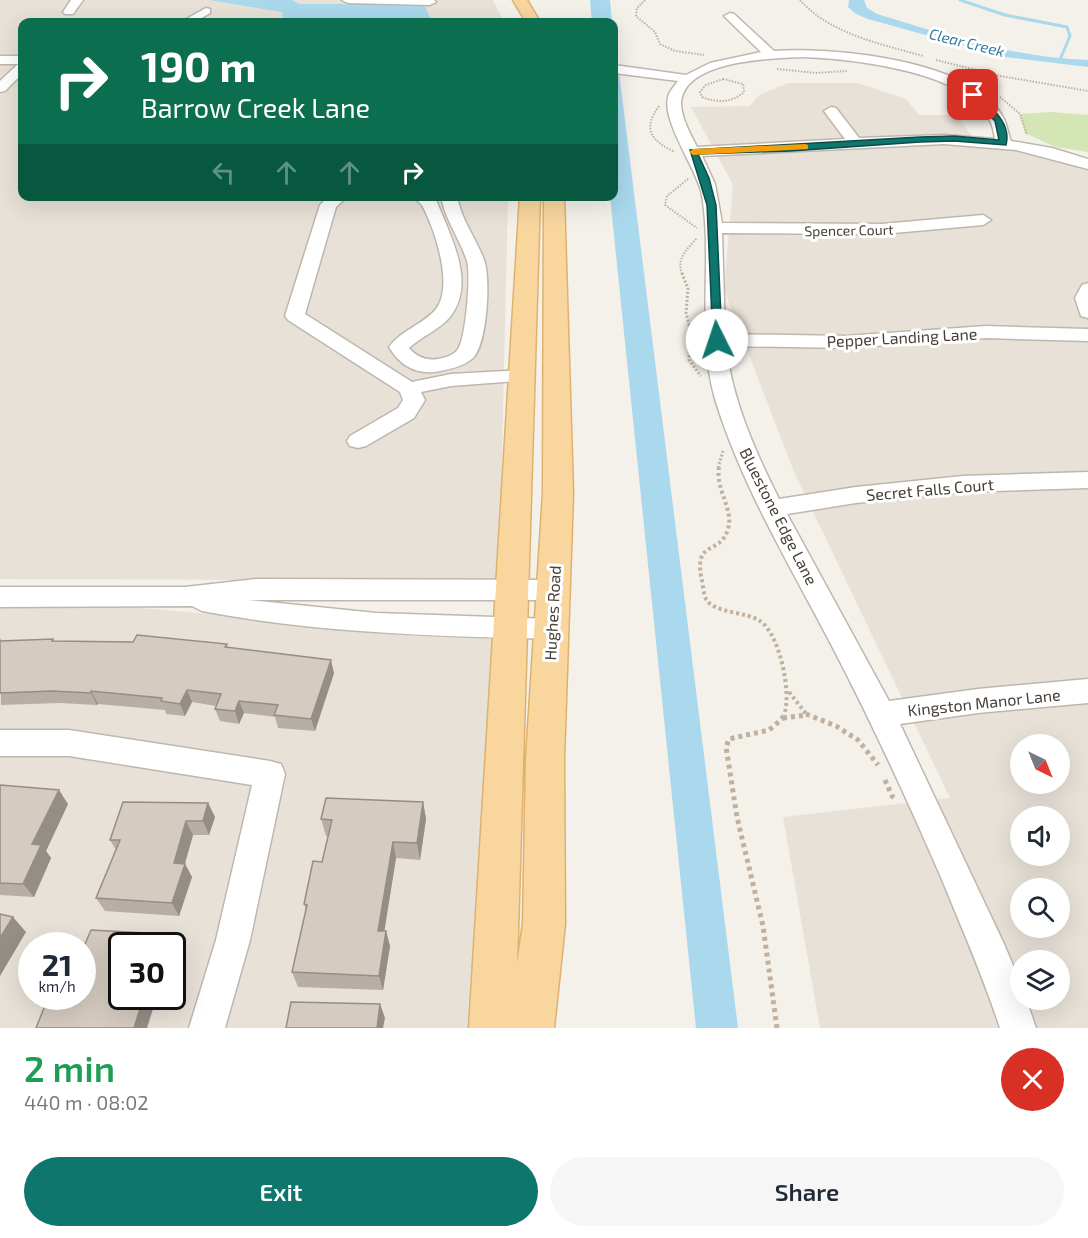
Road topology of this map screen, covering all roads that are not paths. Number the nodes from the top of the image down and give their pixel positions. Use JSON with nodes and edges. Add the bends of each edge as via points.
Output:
{"nodes":[{"id":1,"x":77,"y":0,"type":"edge"},
{"id":2,"x":348,"y":0,"type":"edge"},
{"id":3,"x":520,"y":0,"type":"edge"},
{"id":4,"x":430,"y":1,"type":"edge"},
{"id":5,"x":206,"y":11,"type":"dead end"},
{"id":6,"x":69,"y":12,"type":"dead end"},
{"id":7,"x":730,"y":16,"type":"dead end"},
{"id":8,"x":435,"y":17,"type":"dead end"},
{"id":9,"x":194,"y":18,"type":"edge"},
{"id":10,"x":531,"y":18,"type":"edge"},
{"id":11,"x":0,"y":60,"type":"edge"},
{"id":12,"x":18,"y":60,"type":"edge"},
{"id":13,"x":770,"y":61,"type":"junction"},
{"id":14,"x":618,"y":70,"type":"edge"},
{"id":15,"x":18,"y":72,"type":"edge"},
{"id":16,"x":618,"y":77,"type":"edge"},
{"id":17,"x":688,"y":86,"type":"junction"},
{"id":18,"x":0,"y":88,"type":"edge"},
{"id":19,"x":831,"y":111,"type":"dead end"},
{"id":20,"x":855,"y":143,"type":"junction"},
{"id":21,"x":1004,"y":143,"type":"junction"},
{"id":22,"x":687,"y":158,"type":"junction"},
{"id":23,"x":1088,"y":164,"type":"edge"},
{"id":24,"x":333,"y":201,"type":"edge"},
{"id":25,"x":428,"y":201,"type":"edge"},
{"id":26,"x":451,"y":201,"type":"edge"},
{"id":27,"x":530,"y":201,"type":"edge"},
{"id":28,"x":554,"y":201,"type":"edge"},
{"id":29,"x":983,"y":220,"type":"dead end"},
{"id":30,"x":714,"y":228,"type":"junction"},
{"id":31,"x":1088,"y":289,"type":"edge"},
{"id":32,"x":1088,"y":312,"type":"edge"},
{"id":33,"x":1088,"y":335,"type":"edge"},
{"id":34,"x":717,"y":340,"type":"junction"},
{"id":35,"x":522,"y":376,"type":"junction"},
{"id":36,"x":409,"y":389,"type":"junction"},
{"id":37,"x":358,"y":441,"type":"dead end"},
{"id":38,"x":1088,"y":480,"type":"edge"},
{"id":39,"x":773,"y":508,"type":"junction"},
{"id":40,"x":513,"y":589,"type":"junction"},
{"id":41,"x":553,"y":590,"type":"junction"},
{"id":42,"x":0,"y":597,"type":"edge"},
{"id":43,"x":184,"y":597,"type":"junction"},
{"id":44,"x":512,"y":628,"type":"junction"},
{"id":45,"x":551,"y":629,"type":"junction"},
{"id":46,"x":1088,"y":691,"type":"edge"},
{"id":47,"x":881,"y":714,"type":"junction"},
{"id":48,"x":0,"y":742,"type":"edge"},
{"id":49,"x":207,"y":1028,"type":"edge"},
{"id":50,"x":492,"y":1028,"type":"edge"},
{"id":51,"x":531,"y":1028,"type":"edge"},
{"id":52,"x":1018,"y":1028,"type":"edge"}],
"edges":[{"from":1,"to":6,"type":"street"},
{"from":2,"to":4,"type":"street"},
{"from":3,"to":10,"type":"main road"},
{"from":4,"to":8,"type":"street"},
{"from":5,"to":9,"type":"street"},
{"from":7,"to":13,"type":"street"},
{"from":11,"to":12,"type":"street"},
{"from":13,"to":17,"type":"street","via":[[723,63],[699,73]]},
{"from":13,"to":21,"type":"street","via":[[805,53],[846,56],[928,73],[981,101],[999,121]]},
{"from":14,"to":17,"type":"street"},
{"from":15,"to":18,"type":"street"},
{"from":16,"to":17,"type":"street"},
{"from":17,"to":22,"type":"street","name":"Bluestone Edge Lane","via":[[675,102]]},
{"from":19,"to":20,"type":"street"},
{"from":20,"to":21,"type":"street","via":[[954,138]]},
{"from":20,"to":22,"type":"street"},
{"from":21,"to":23,"type":"street"},
{"from":22,"to":30,"type":"street","name":"Bluestone Edge Lane","via":[[705,178]]},
{"from":24,"to":36,"type":"street","via":[[328,205],[295,316]]},
{"from":25,"to":26,"type":"street","via":[[453,267],[451,295],[445,310],[399,347],[414,363],[430,366],[452,362],[467,351],[473,332],[478,270]]},
{"from":27,"to":35,"type":"main road"},
{"from":28,"to":41,"type":"main road","name":"Hughes Road","via":[[558,493]]},
{"from":29,"to":30,"type":"street","name":"Spencer Court","via":[[860,230]]},
{"from":30,"to":34,"type":"street","name":"Bluestone Edge Lane"},
{"from":31,"to":32,"type":"street","via":[[1084,298]]},
{"from":33,"to":34,"type":"street","name":"Pepper Landing Lane","via":[[986,332],[846,342]]},
{"from":34,"to":39,"type":"street","name":"Bluestone Edge Lane","via":[[720,374],[740,436]]},
{"from":35,"to":36,"type":"street","via":[[465,378]]},
{"from":35,"to":40,"type":"main road"},
{"from":36,"to":37,"type":"street","via":[[414,400],[406,413]]},
{"from":38,"to":39,"type":"street","name":"Secret Falls Court","via":[[963,484]]},
{"from":39,"to":47,"type":"street","name":"Bluestone Edge Lane"},
{"from":40,"to":41,"type":"street"},
{"from":40,"to":43,"type":"street","via":[[256,589]]},
{"from":40,"to":44,"type":"main road"},
{"from":41,"to":45,"type":"main road","name":"Hughes Road"},
{"from":42,"to":43,"type":"street"},
{"from":43,"to":44,"type":"street","via":[[246,611],[348,621]]},
{"from":44,"to":45,"type":"street"},
{"from":44,"to":50,"type":"main road"},
{"from":45,"to":51,"type":"main road","name":"Hughes Road","via":[[544,924]]},
{"from":46,"to":47,"type":"street","name":"Kingston Manor Lane"},
{"from":47,"to":52,"type":"street","name":"Bluestone Edge Lane","via":[[948,855],[1007,991]]},
{"from":48,"to":49,"type":"street","via":[[69,743],[270,774],[233,940]]}]}
